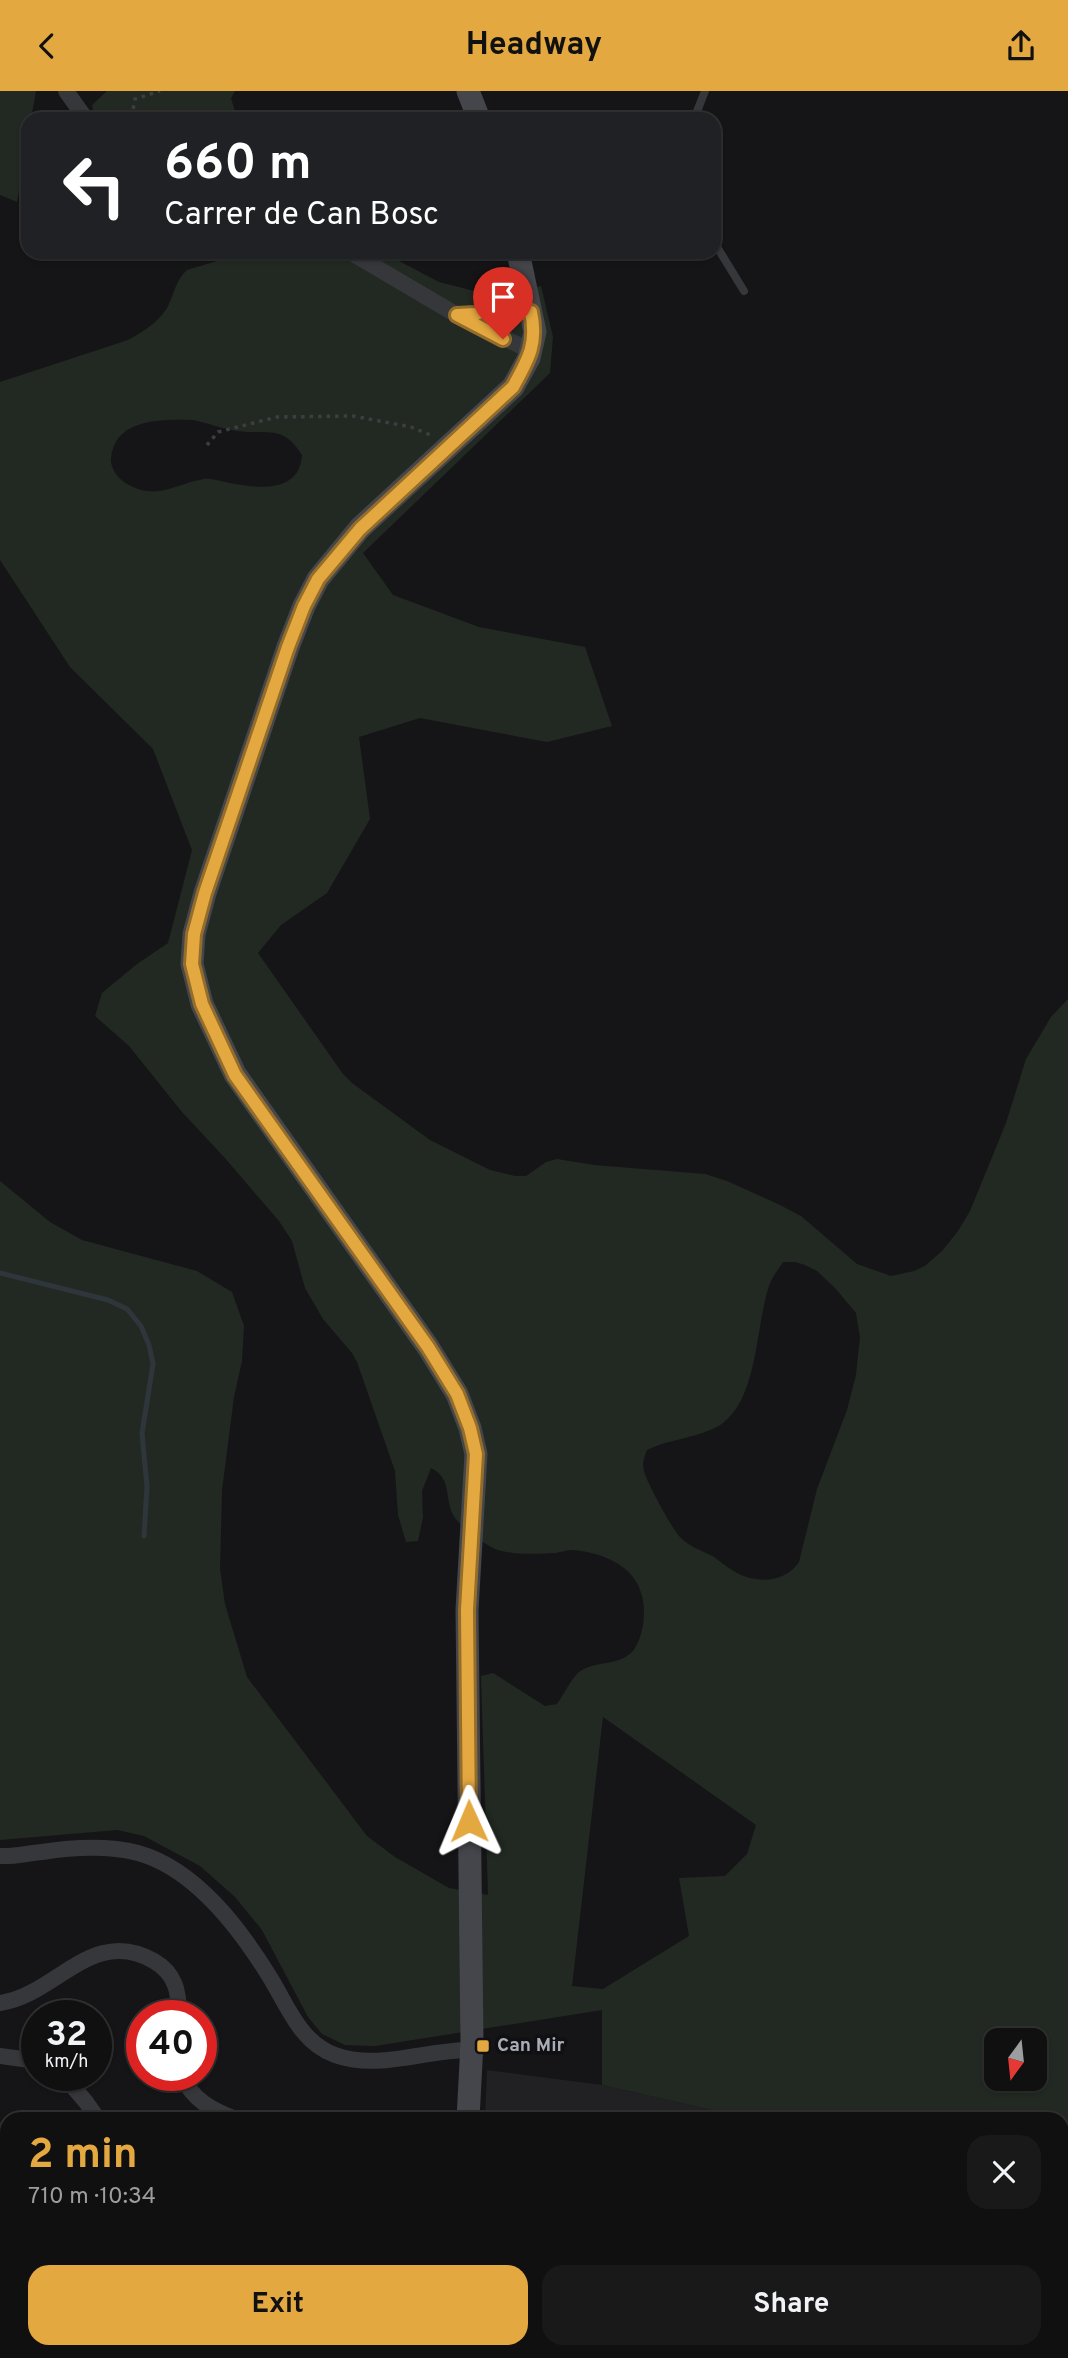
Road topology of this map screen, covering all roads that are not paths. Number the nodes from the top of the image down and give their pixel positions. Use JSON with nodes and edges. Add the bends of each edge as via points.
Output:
{"nodes":[{"id":1,"x":66,"y":91,"type":"edge"},
{"id":2,"x":468,"y":91,"type":"edge"},
{"id":3,"x":705,"y":91,"type":"edge"},
{"id":4,"x":81,"y":112,"type":"edge"},
{"id":5,"x":476,"y":112,"type":"edge"},
{"id":6,"x":698,"y":112,"type":"edge"},
{"id":7,"x":721,"y":253,"type":"edge"},
{"id":8,"x":362,"y":259,"type":"edge"},
{"id":9,"x":519,"y":259,"type":"edge"},
{"id":10,"x":744,"y":291,"type":"dead end"},
{"id":11,"x":500,"y":308,"type":"junction"},
{"id":12,"x":457,"y":315,"type":"junction"},
{"id":13,"x":526,"y":324,"type":"junction"},
{"id":14,"x":486,"y":331,"type":"junction"},
{"id":15,"x":531,"y":351,"type":"junction"},
{"id":16,"x":0,"y":1856,"type":"edge"},
{"id":17,"x":178,"y":2000,"type":"edge"},
{"id":18,"x":0,"y":2003,"type":"edge"},
{"id":19,"x":472,"y":2050,"type":"junction"},
{"id":20,"x":0,"y":2056,"type":"edge"},
{"id":21,"x":21,"y":2059,"type":"edge"},
{"id":22,"x":77,"y":2091,"type":"edge"},
{"id":23,"x":190,"y":2091,"type":"edge"},
{"id":24,"x":92,"y":2112,"type":"edge"},
{"id":25,"x":218,"y":2112,"type":"edge"},
{"id":26,"x":468,"y":2112,"type":"edge"}],
"edges":[{"from":1,"to":4,"type":"street"},
{"from":2,"to":5,"type":"street"},
{"from":3,"to":6,"type":"lane"},
{"from":7,"to":10,"type":"lane"},
{"from":8,"to":12,"type":"street"},
{"from":9,"to":11,"type":"street"},
{"from":9,"to":13,"type":"street"},
{"from":11,"to":12,"type":"street"},
{"from":11,"to":13,"type":"street"},
{"from":11,"to":13,"type":"street","via":[[505,329]]},
{"from":12,"to":14,"type":"street"},
{"from":13,"to":14,"type":"street"},
{"from":13,"to":15,"type":"street","via":[[535,332]]},
{"from":14,"to":15,"type":"street"},
{"from":15,"to":19,"type":"street","via":[[513,387],[360,529],[318,579],[288,647],[205,893],[192,964],[202,1004],[235,1075],[428,1347],[457,1394],[470,1428],[476,1454],[467,1610]]},
{"from":16,"to":19,"type":"street","via":[[103,1848],[140,1854],[160,1863],[225,1913],[302,2031],[332,2055],[375,2061]]},
{"from":17,"to":18,"type":"street","via":[[176,1983],[166,1969],[142,1955],[119,1950],[95,1955],[27,1994]]},
{"from":19,"to":26,"type":"street"},
{"from":20,"to":21,"type":"street"},
{"from":22,"to":24,"type":"street"},
{"from":23,"to":25,"type":"street"}]}
